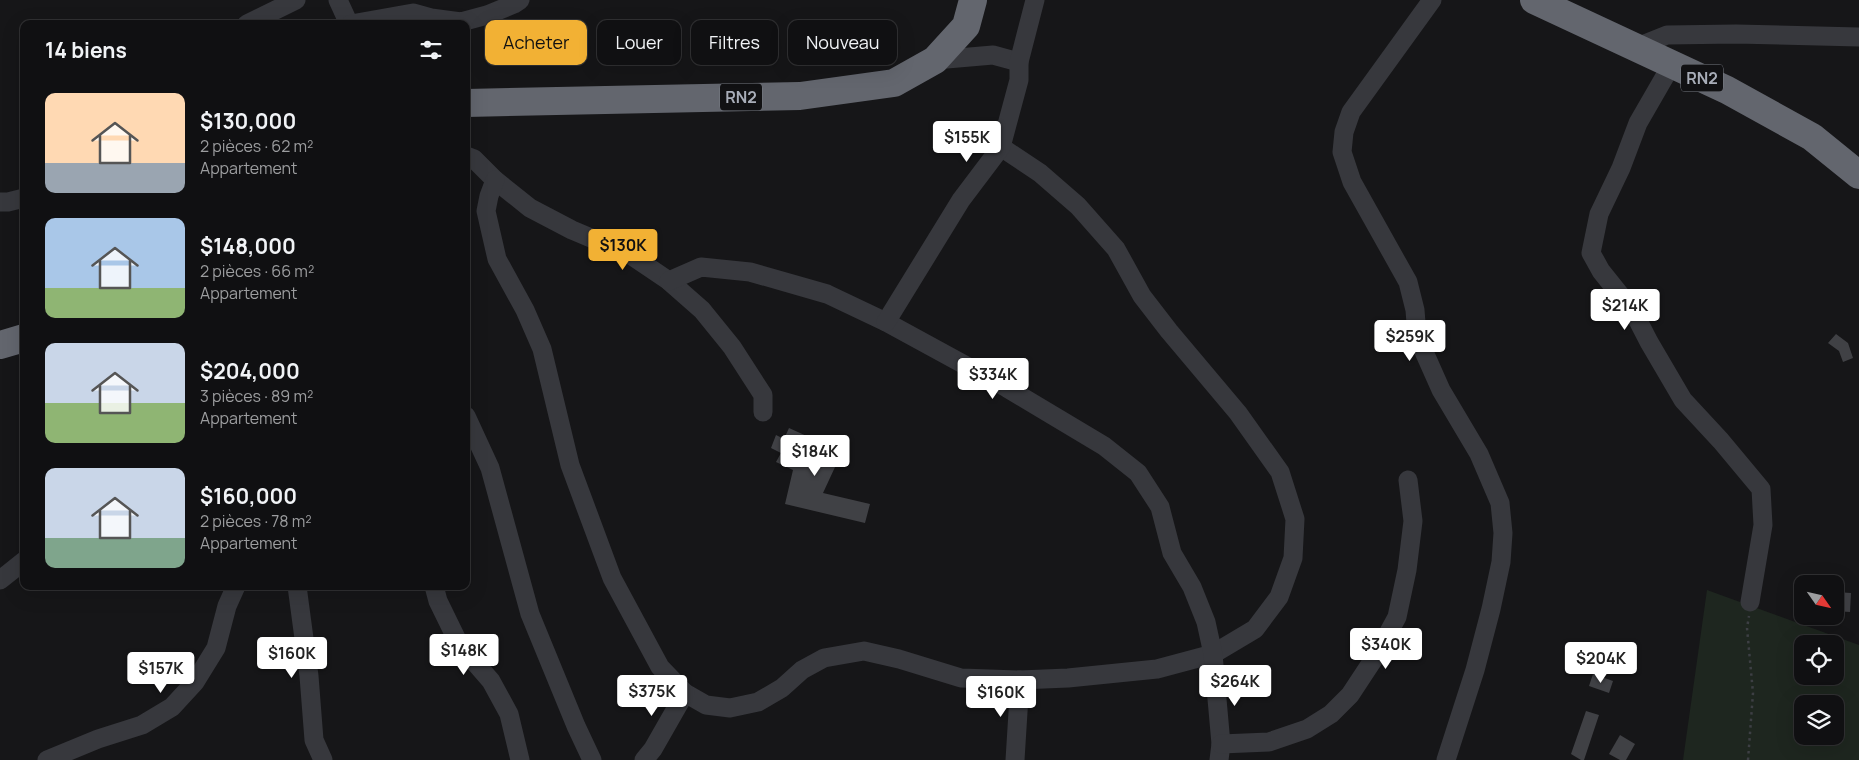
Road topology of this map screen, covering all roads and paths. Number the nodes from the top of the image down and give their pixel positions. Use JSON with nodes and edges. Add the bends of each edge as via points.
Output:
{"nodes":[{"id":1,"x":296,"y":0,"type":"edge"},
{"id":2,"x":338,"y":0,"type":"edge"},
{"id":3,"x":520,"y":0,"type":"edge"},
{"id":4,"x":973,"y":0,"type":"edge"},
{"id":5,"x":1036,"y":0,"type":"edge"},
{"id":6,"x":1432,"y":0,"type":"edge"},
{"id":7,"x":1545,"y":2,"type":"edge"},
{"id":8,"x":255,"y":20,"type":"edge"},
{"id":9,"x":348,"y":20,"type":"edge"},
{"id":10,"x":373,"y":20,"type":"edge"},
{"id":11,"x":446,"y":20,"type":"edge"},
{"id":12,"x":468,"y":20,"type":"edge"},
{"id":13,"x":1859,"y":38,"type":"edge"},
{"id":14,"x":1637,"y":47,"type":"junction"},
{"id":15,"x":935,"y":60,"type":"junction"},
{"id":16,"x":1019,"y":62,"type":"junction"},
{"id":17,"x":1672,"y":64,"type":"junction"},
{"id":18,"x":470,"y":103,"type":"edge"},
{"id":19,"x":1001,"y":147,"type":"junction"},
{"id":20,"x":470,"y":158,"type":"edge"},
{"id":21,"x":1859,"y":175,"type":"edge"},
{"id":22,"x":495,"y":180,"type":"junction"},
{"id":23,"x":20,"y":199,"type":"edge"},
{"id":24,"x":0,"y":202,"type":"edge"},
{"id":25,"x":668,"y":281,"type":"junction"},
{"id":26,"x":886,"y":322,"type":"junction"},
{"id":27,"x":20,"y":339,"type":"edge"},
{"id":28,"x":0,"y":345,"type":"edge"},
{"id":29,"x":763,"y":412,"type":"dead end"},
{"id":30,"x":470,"y":425,"type":"edge"},
{"id":31,"x":1408,"y":480,"type":"dead end"},
{"id":32,"x":20,"y":564,"type":"edge"},
{"id":33,"x":0,"y":580,"type":"edge"},
{"id":34,"x":234,"y":590,"type":"edge"},
{"id":35,"x":298,"y":590,"type":"edge"},
{"id":36,"x":435,"y":590,"type":"edge"},
{"id":37,"x":1750,"y":602,"type":"joint"},
{"id":38,"x":1214,"y":654,"type":"junction"},
{"id":39,"x":1020,"y":680,"type":"junction"},
{"id":40,"x":685,"y":693,"type":"junction"},
{"id":41,"x":1220,"y":752,"type":"edge"},
{"id":42,"x":47,"y":760,"type":"edge"},
{"id":43,"x":323,"y":760,"type":"edge"},
{"id":44,"x":520,"y":760,"type":"edge"},
{"id":45,"x":592,"y":760,"type":"edge"},
{"id":46,"x":644,"y":760,"type":"edge"},
{"id":47,"x":1015,"y":760,"type":"edge"},
{"id":48,"x":1446,"y":760,"type":"edge"},
{"id":49,"x":1748,"y":760,"type":"edge"}],
"edges":[{"from":1,"to":8,"type":"street"},
{"from":2,"to":9,"type":"street"},
{"from":3,"to":12,"type":"street"},
{"from":4,"to":15,"type":"highway","number":"RN2","via":[[966,26]]},
{"from":5,"to":16,"type":"street"},
{"from":6,"to":48,"type":"street","via":[[1351,112],[1342,152],[1352,182],[1408,282],[1417,336],[1441,390],[1480,454],[1500,503],[1501,562],[1475,670]]},
{"from":7,"to":14,"type":"highway","number":"RN2"},
{"from":10,"to":11,"type":"street","via":[[413,13]]},
{"from":13,"to":14,"type":"street","via":[[1736,34],[1667,36]]},
{"from":14,"to":17,"type":"highway","number":"RN2"},
{"from":15,"to":16,"type":"street","via":[[993,55]]},
{"from":15,"to":18,"type":"highway","number":"RN2","via":[[894,83],[800,96]]},
{"from":16,"to":19,"type":"street","via":[[1018,80]]},
{"from":17,"to":21,"type":"highway","number":"RN2","via":[[1812,137]]},
{"from":17,"to":37,"type":"street","via":[[1638,123],[1599,214],[1591,254],[1633,311],[1683,400],[1761,489],[1764,525]]},
{"from":19,"to":26,"type":"street","via":[[961,200]]},
{"from":19,"to":38,"type":"street","via":[[1040,173],[1078,206],[1116,249],[1142,296],[1238,413],[1280,472],[1295,519],[1293,558],[1279,597],[1255,629]]},
{"from":20,"to":22,"type":"street"},
{"from":22,"to":25,"type":"street","via":[[530,208],[628,254]]},
{"from":22,"to":40,"type":"street","via":[[486,211],[497,259],[542,348],[570,465],[612,578],[660,667]]},
{"from":23,"to":24,"type":"street"},
{"from":25,"to":26,"type":"street","via":[[701,267],[750,272],[826,294]]},
{"from":25,"to":29,"type":"street","via":[[702,310],[732,347],[763,395]]},
{"from":26,"to":38,"type":"street","via":[[1104,446],[1138,474],[1160,507],[1172,553],[1192,587]]},
{"from":27,"to":28,"type":"highway"},
{"from":30,"to":45,"type":"street","via":[[490,468],[530,614]]},
{"from":31,"to":41,"type":"street","via":[[1413,521],[1397,617],[1350,695],[1332,714],[1307,730]]},
{"from":32,"to":33,"type":"street"},
{"from":34,"to":42,"type":"street","via":[[216,648],[195,682],[172,707],[142,725]]},
{"from":35,"to":43,"type":"street","via":[[314,740]]},
{"from":36,"to":44,"type":"street","via":[[459,644],[490,681],[509,714]]},
{"from":37,"to":49,"type":"path","via":[[1748,628],[1753,693]]},
{"from":38,"to":39,"type":"street","via":[[1157,668]]},
{"from":38,"to":41,"type":"street"},
{"from":39,"to":40,"type":"street","via":[[961,678],[900,658],[864,651],[824,658],[758,702],[730,708],[706,705]]},
{"from":39,"to":47,"type":"street"},
{"from":40,"to":46,"type":"street"}]}
